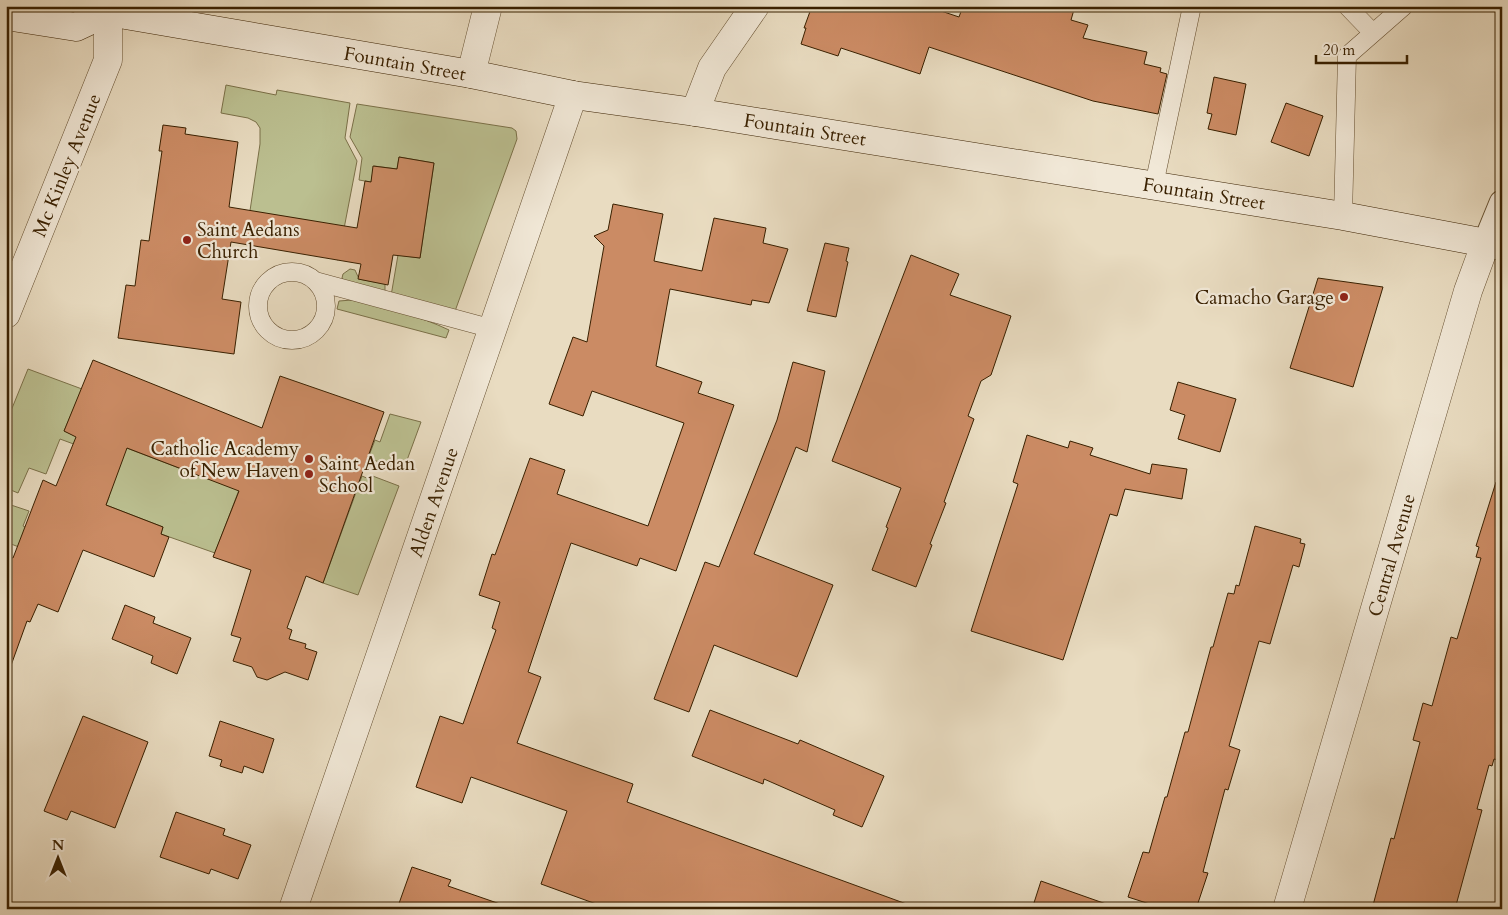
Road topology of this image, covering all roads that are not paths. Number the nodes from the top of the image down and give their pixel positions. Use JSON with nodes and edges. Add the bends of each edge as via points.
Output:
{"nodes":[{"id":1,"x":488,"y":6,"type":"edge"},
{"id":2,"x":755,"y":6,"type":"edge"},
{"id":3,"x":1192,"y":6,"type":"edge"},
{"id":4,"x":1347,"y":6,"type":"edge"},
{"id":5,"x":1404,"y":6,"type":"edge"},
{"id":6,"x":104,"y":9,"type":"edge"},
{"id":7,"x":6,"y":16,"type":"edge"},
{"id":8,"x":1373,"y":33,"type":"junction"},
{"id":9,"x":471,"y":74,"type":"junction"},
{"id":10,"x":573,"y":95,"type":"junction"},
{"id":11,"x":695,"y":112,"type":"junction"},
{"id":12,"x":1154,"y":185,"type":"junction"},
{"id":13,"x":1502,"y":203,"type":"edge"},
{"id":14,"x":1342,"y":216,"type":"junction"},
{"id":15,"x":1494,"y":244,"type":"edge"},
{"id":16,"x":315,"y":281,"type":"dead end"},
{"id":17,"x":6,"y":314,"type":"edge"},
{"id":18,"x":493,"y":329,"type":"junction"},
{"id":19,"x":293,"y":909,"type":"edge"},
{"id":20,"x":1287,"y":909,"type":"edge"}],
"edges":[{"from":1,"to":9,"type":"street"},
{"from":2,"to":11,"type":"street","via":[[712,68]]},
{"from":3,"to":12,"type":"lane"},
{"from":4,"to":8,"type":"lane"},
{"from":5,"to":8,"type":"lane"},
{"from":6,"to":7,"type":"street","via":[[76,27]]},
{"from":6,"to":9,"type":"street","name":"Fountain Street"},
{"from":6,"to":17,"type":"street","name":"Mc Kinley Avenue","via":[[108,60]]},
{"from":8,"to":14,"type":"lane","via":[[1347,56]]},
{"from":9,"to":10,"type":"street","name":"Fountain Street"},
{"from":10,"to":11,"type":"street","name":"Fountain Street"},
{"from":10,"to":18,"type":"street","name":"Alden Avenue"},
{"from":11,"to":12,"type":"street","name":"Fountain Street"},
{"from":12,"to":14,"type":"street","name":"Fountain Street"},
{"from":13,"to":15,"type":"street","name":"Central Avenue"},
{"from":14,"to":15,"type":"street","name":"Fountain Street"},
{"from":15,"to":20,"type":"street","name":"Central Avenue","via":[[1468,291]]},
{"from":16,"to":18,"type":"lane"},
{"from":18,"to":19,"type":"street","name":"Alden Avenue"}]}
